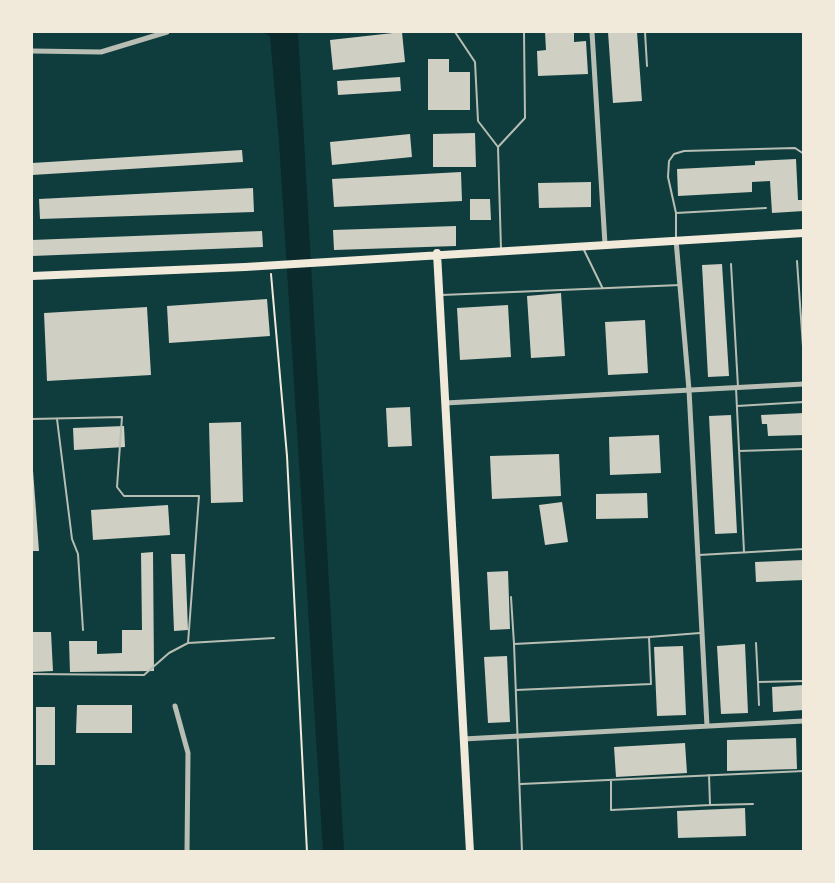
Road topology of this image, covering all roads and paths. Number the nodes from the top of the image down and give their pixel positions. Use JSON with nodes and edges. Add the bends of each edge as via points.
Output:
{"nodes":[{"id":1,"x":166,"y":32,"type":"edge"},
{"id":2,"x":455,"y":32,"type":"edge"},
{"id":3,"x":524,"y":32,"type":"edge"},
{"id":4,"x":592,"y":32,"type":"edge"},
{"id":5,"x":645,"y":32,"type":"edge"},
{"id":6,"x":32,"y":51,"type":"edge"},
{"id":7,"x":647,"y":66,"type":"dead end"},
{"id":8,"x":498,"y":147,"type":"junction"},
{"id":9,"x":804,"y":154,"type":"edge"},
{"id":10,"x":766,"y":208,"type":"dead end"},
{"id":11,"x":676,"y":213,"type":"junction"},
{"id":12,"x":804,"y":233,"type":"edge"},
{"id":13,"x":676,"y":240,"type":"junction"},
{"id":14,"x":605,"y":243,"type":"junction"},
{"id":15,"x":582,"y":245,"type":"junction"},
{"id":16,"x":501,"y":249,"type":"junction"},
{"id":17,"x":437,"y":253,"type":"junction"},
{"id":18,"x":797,"y":261,"type":"dead end"},
{"id":19,"x":731,"y":264,"type":"dead end"},
{"id":20,"x":271,"y":265,"type":"junction"},
{"id":21,"x":32,"y":276,"type":"edge"},
{"id":22,"x":680,"y":285,"type":"junction"},
{"id":23,"x":602,"y":288,"type":"junction"},
{"id":24,"x":440,"y":295,"type":"junction"},
{"id":25,"x":804,"y":361,"type":"edge"},
{"id":26,"x":804,"y":384,"type":"edge"},
{"id":27,"x":737,"y":388,"type":"junction"},
{"id":28,"x":689,"y":390,"type":"junction"},
{"id":29,"x":804,"y":402,"type":"edge"},
{"id":30,"x":445,"y":403,"type":"junction"},
{"id":31,"x":737,"y":406,"type":"junction"},
{"id":32,"x":57,"y":418,"type":"junction"},
{"id":33,"x":32,"y":419,"type":"edge"},
{"id":34,"x":804,"y":449,"type":"edge"},
{"id":35,"x":739,"y":451,"type":"junction"},
{"id":36,"x":804,"y":549,"type":"edge"},
{"id":37,"x":744,"y":552,"type":"junction"},
{"id":38,"x":697,"y":555,"type":"junction"},
{"id":39,"x":511,"y":597,"type":"dead end"},
{"id":40,"x":83,"y":630,"type":"dead end"},
{"id":41,"x":704,"y":633,"type":"junction"},
{"id":42,"x":649,"y":637,"type":"junction"},
{"id":43,"x":274,"y":638,"type":"dead end"},
{"id":44,"x":188,"y":643,"type":"junction"},
{"id":45,"x":514,"y":644,"type":"junction"},
{"id":46,"x":756,"y":644,"type":"dead end"},
{"id":47,"x":32,"y":674,"type":"edge"},
{"id":48,"x":804,"y":681,"type":"edge"},
{"id":49,"x":758,"y":682,"type":"junction"},
{"id":50,"x":516,"y":690,"type":"junction"},
{"id":51,"x":759,"y":705,"type":"dead end"},
{"id":52,"x":175,"y":706,"type":"dead end"},
{"id":53,"x":804,"y":722,"type":"edge"},
{"id":54,"x":707,"y":726,"type":"junction"},
{"id":55,"x":518,"y":736,"type":"junction"},
{"id":56,"x":463,"y":739,"type":"junction"},
{"id":57,"x":804,"y":771,"type":"edge"},
{"id":58,"x":709,"y":775,"type":"junction"},
{"id":59,"x":611,"y":781,"type":"junction"},
{"id":60,"x":521,"y":784,"type":"junction"},
{"id":61,"x":753,"y":804,"type":"dead end"},
{"id":62,"x":710,"y":805,"type":"junction"},
{"id":63,"x":187,"y":852,"type":"edge"},
{"id":64,"x":307,"y":852,"type":"edge"},
{"id":65,"x":470,"y":852,"type":"edge"},
{"id":66,"x":522,"y":852,"type":"edge"}],
"edges":[{"from":1,"to":6,"type":"street","via":[[101,52]]},
{"from":2,"to":8,"type":"lane","via":[[476,62],[478,121]]},
{"from":3,"to":8,"type":"lane","via":[[525,118]]},
{"from":4,"to":14,"type":"street"},
{"from":5,"to":7,"type":"lane"},
{"from":8,"to":16,"type":"lane"},
{"from":9,"to":11,"type":"lane","via":[[795,148],[674,154],[669,161],[668,177]]},
{"from":10,"to":11,"type":"lane"},
{"from":11,"to":13,"type":"lane"},
{"from":12,"to":13,"type":"main road"},
{"from":13,"to":14,"type":"main road"},
{"from":13,"to":22,"type":"street"},
{"from":14,"to":15,"type":"main road"},
{"from":15,"to":16,"type":"main road"},
{"from":15,"to":23,"type":"lane"},
{"from":16,"to":17,"type":"main road"},
{"from":17,"to":20,"type":"main road"},
{"from":17,"to":24,"type":"main road"},
{"from":18,"to":25,"type":"lane"},
{"from":19,"to":27,"type":"lane"},
{"from":20,"to":21,"type":"main road"},
{"from":20,"to":64,"type":"path","via":[[288,467]]},
{"from":22,"to":23,"type":"lane"},
{"from":22,"to":28,"type":"street"},
{"from":23,"to":24,"type":"lane"},
{"from":24,"to":30,"type":"main road"},
{"from":26,"to":27,"type":"street"},
{"from":27,"to":28,"type":"street"},
{"from":27,"to":31,"type":"lane"},
{"from":28,"to":30,"type":"street"},
{"from":28,"to":38,"type":"street"},
{"from":29,"to":31,"type":"lane"},
{"from":30,"to":56,"type":"main road"},
{"from":31,"to":35,"type":"lane"},
{"from":32,"to":33,"type":"lane"},
{"from":32,"to":40,"type":"lane","via":[[72,539],[78,554]]},
{"from":32,"to":44,"type":"lane","via":[[122,417],[117,487],[124,496],[200,496]]},
{"from":34,"to":35,"type":"lane"},
{"from":35,"to":37,"type":"lane"},
{"from":36,"to":37,"type":"lane"},
{"from":37,"to":38,"type":"lane"},
{"from":38,"to":41,"type":"street"},
{"from":39,"to":45,"type":"lane"},
{"from":41,"to":42,"type":"lane"},
{"from":41,"to":54,"type":"street"},
{"from":42,"to":45,"type":"lane"},
{"from":42,"to":50,"type":"lane","via":[[651,684]]},
{"from":43,"to":44,"type":"lane"},
{"from":44,"to":47,"type":"lane","via":[[169,653],[144,675]]},
{"from":45,"to":50,"type":"lane"},
{"from":46,"to":49,"type":"lane"},
{"from":48,"to":49,"type":"lane"},
{"from":49,"to":51,"type":"lane"},
{"from":50,"to":55,"type":"lane"},
{"from":52,"to":63,"type":"street","via":[[188,753]]},
{"from":53,"to":54,"type":"street"},
{"from":54,"to":55,"type":"street"},
{"from":55,"to":56,"type":"street"},
{"from":55,"to":60,"type":"lane"},
{"from":56,"to":65,"type":"main road"},
{"from":57,"to":58,"type":"lane"},
{"from":58,"to":59,"type":"lane"},
{"from":58,"to":62,"type":"lane"},
{"from":59,"to":60,"type":"lane"},
{"from":59,"to":62,"type":"lane","via":[[611,810]]},
{"from":60,"to":66,"type":"lane"},
{"from":61,"to":62,"type":"lane"}]}
